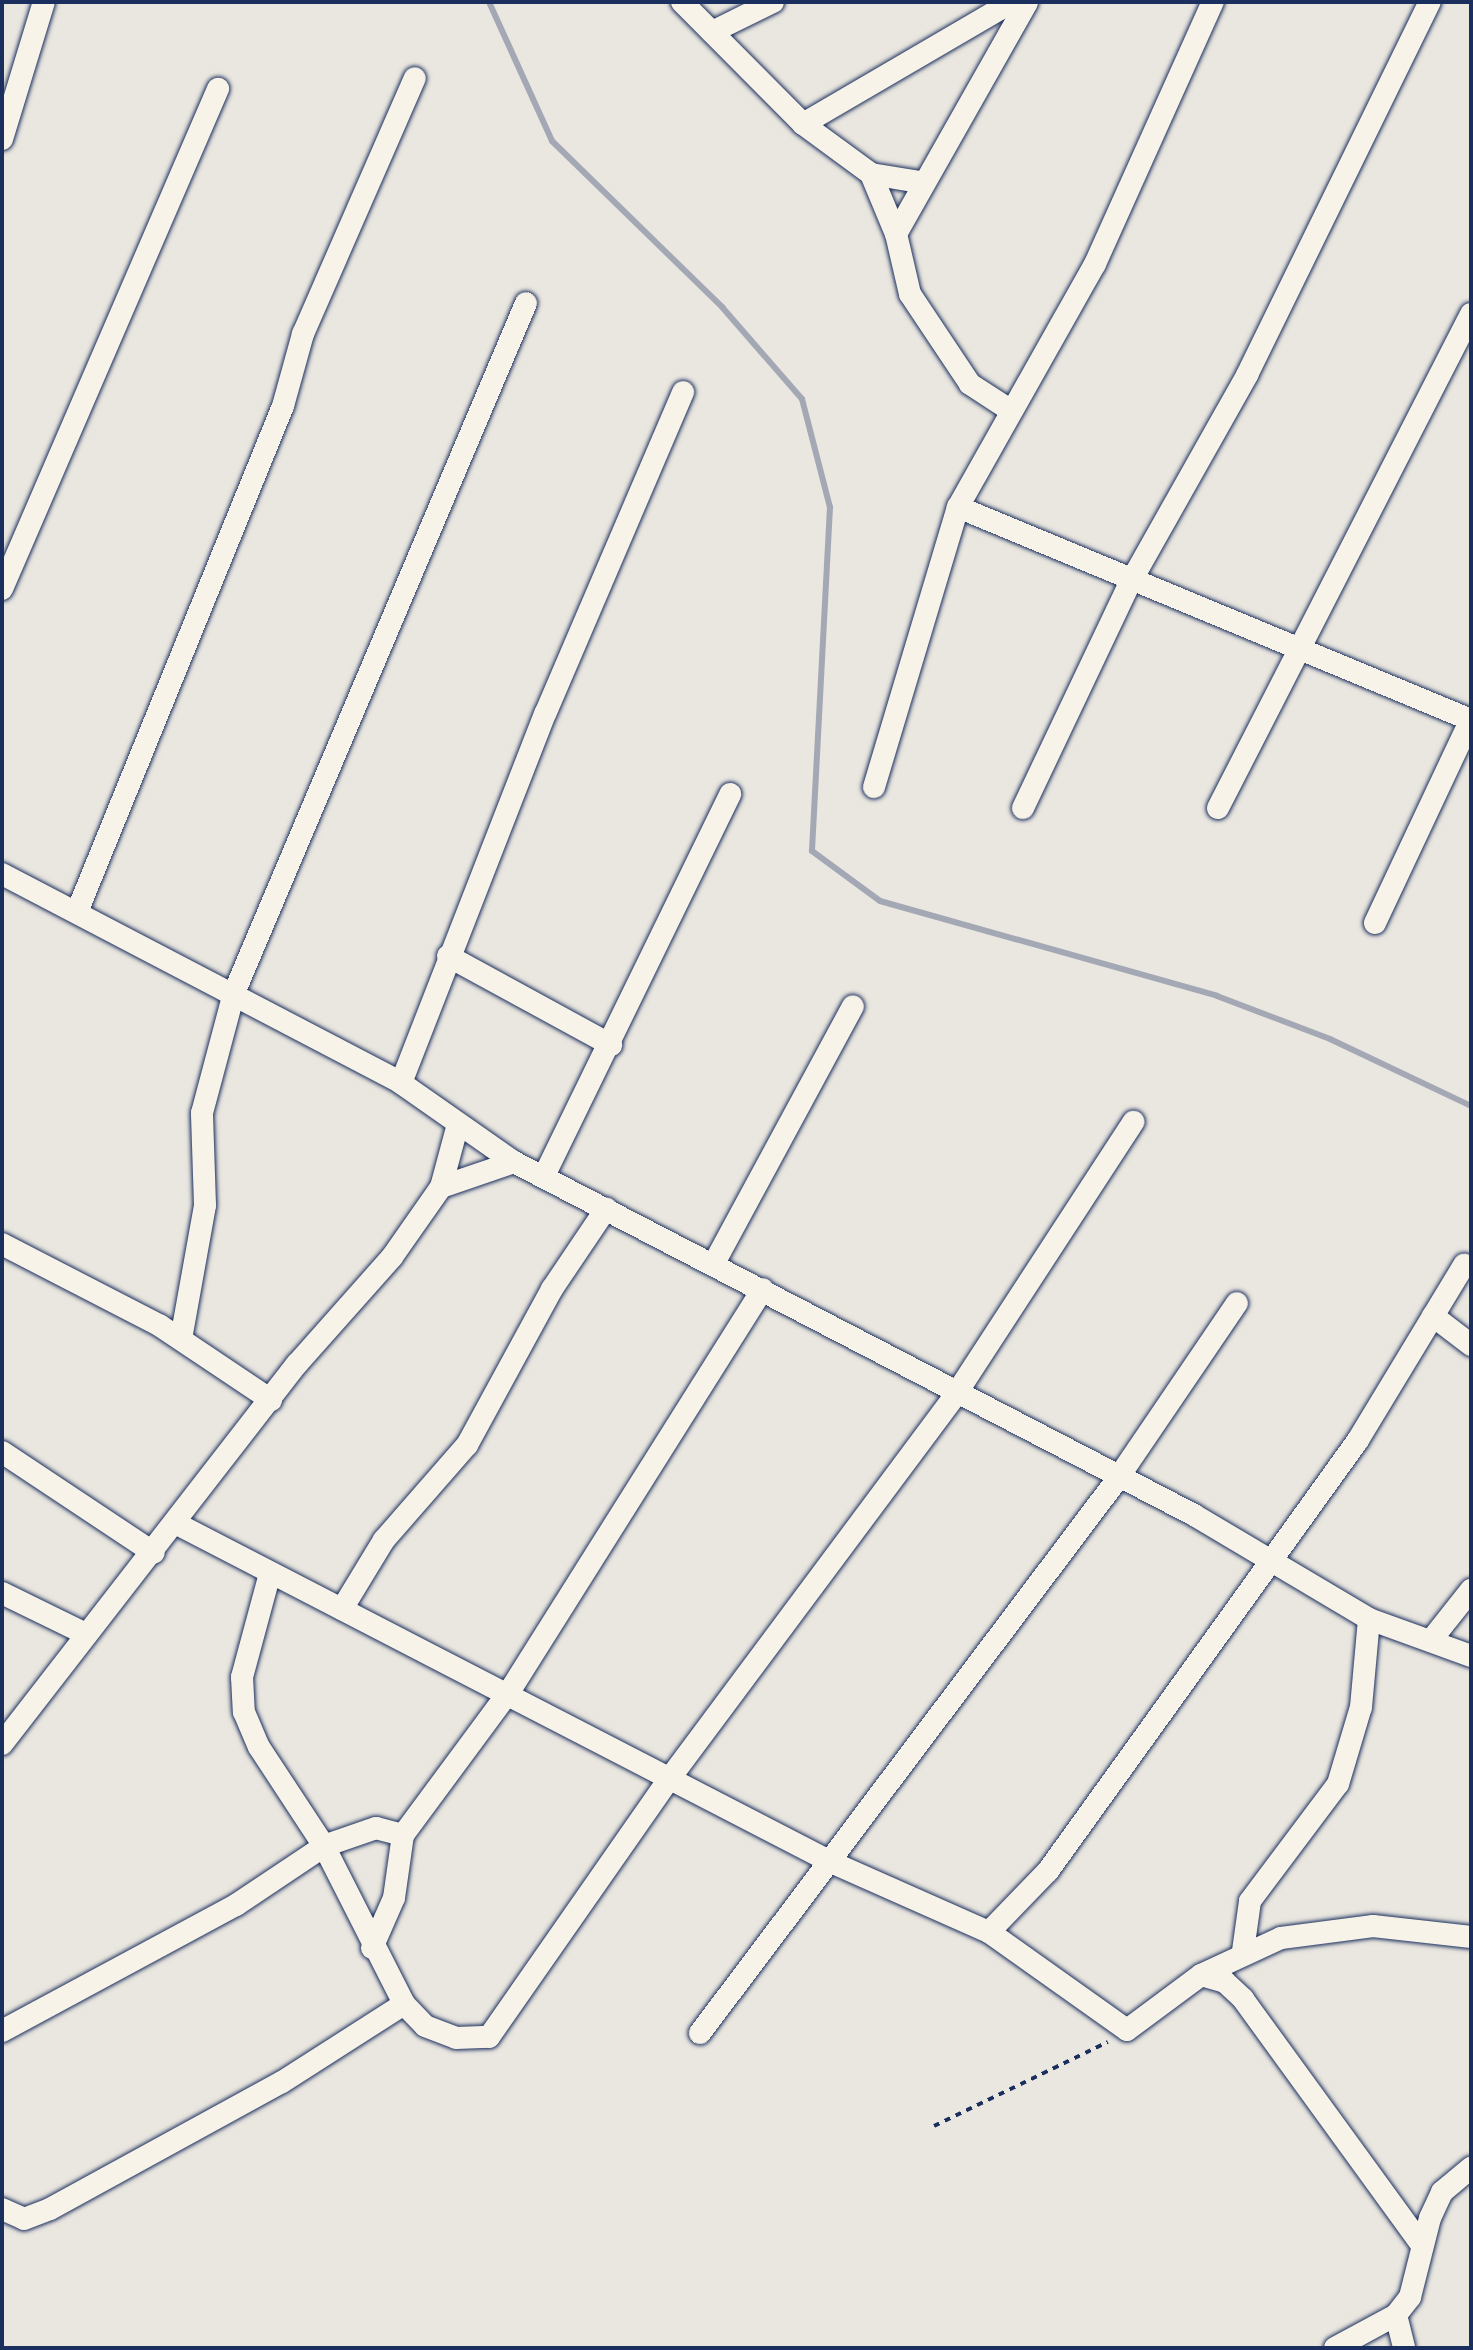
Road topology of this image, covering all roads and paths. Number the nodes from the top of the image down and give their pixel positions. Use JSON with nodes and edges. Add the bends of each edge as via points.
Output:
{"nodes":[{"id":1,"x":44,"y":2,"type":"edge"},
{"id":2,"x":682,"y":2,"type":"edge"},
{"id":3,"x":773,"y":2,"type":"edge"},
{"id":4,"x":1012,"y":2,"type":"edge"},
{"id":5,"x":1027,"y":2,"type":"edge"},
{"id":6,"x":1213,"y":2,"type":"edge"},
{"id":7,"x":1430,"y":2,"type":"edge"},
{"id":8,"x":712,"y":32,"type":"junction"},
{"id":9,"x":415,"y":78,"type":"dead end"},
{"id":10,"x":218,"y":89,"type":"dead end"},
{"id":11,"x":803,"y":124,"type":"junction"},
{"id":12,"x":2,"y":139,"type":"edge"},
{"id":13,"x":871,"y":174,"type":"junction"},
{"id":14,"x":920,"y":182,"type":"junction"},
{"id":15,"x":896,"y":234,"type":"junction"},
{"id":16,"x":526,"y":303,"type":"dead end"},
{"id":17,"x":1471,"y":314,"type":"edge"},
{"id":18,"x":683,"y":392,"type":"dead end"},
{"id":19,"x":1010,"y":410,"type":"junction"},
{"id":20,"x":958,"y":507,"type":"junction"},
{"id":21,"x":1130,"y":583,"type":"junction"},
{"id":22,"x":2,"y":589,"type":"edge"},
{"id":23,"x":1301,"y":652,"type":"junction"},
{"id":24,"x":1471,"y":720,"type":"edge"},
{"id":25,"x":874,"y":787,"type":"dead end"},
{"id":26,"x":730,"y":794,"type":"dead end"},
{"id":27,"x":1023,"y":808,"type":"dead end"},
{"id":28,"x":1218,"y":808,"type":"dead end"},
{"id":29,"x":2,"y":874,"type":"edge"},
{"id":30,"x":77,"y":912,"type":"junction"},
{"id":31,"x":1375,"y":923,"type":"dead end"},
{"id":32,"x":448,"y":956,"type":"junction"},
{"id":33,"x":234,"y":993,"type":"junction"},
{"id":34,"x":853,"y":1006,"type":"dead end"},
{"id":35,"x":611,"y":1045,"type":"junction"},
{"id":36,"x":401,"y":1083,"type":"junction"},
{"id":37,"x":1133,"y":1122,"type":"dead end"},
{"id":38,"x":458,"y":1124,"type":"junction"},
{"id":39,"x":514,"y":1162,"type":"junction"},
{"id":40,"x":544,"y":1176,"type":"junction"},
{"id":41,"x":441,"y":1187,"type":"junction"},
{"id":42,"x":606,"y":1209,"type":"junction"},
{"id":43,"x":2,"y":1244,"type":"edge"},
{"id":44,"x":713,"y":1265,"type":"junction"},
{"id":45,"x":1464,"y":1265,"type":"dead end"},
{"id":46,"x":763,"y":1289,"type":"junction"},
{"id":47,"x":1237,"y":1303,"type":"dead end"},
{"id":48,"x":1433,"y":1316,"type":"junction"},
{"id":49,"x":181,"y":1339,"type":"junction"},
{"id":50,"x":1471,"y":1345,"type":"edge"},
{"id":51,"x":956,"y":1394,"type":"junction"},
{"id":52,"x":271,"y":1400,"type":"junction"},
{"id":53,"x":2,"y":1452,"type":"edge"},
{"id":54,"x":1116,"y":1481,"type":"junction"},
{"id":55,"x":179,"y":1525,"type":"junction"},
{"id":56,"x":154,"y":1553,"type":"junction"},
{"id":57,"x":1271,"y":1561,"type":"junction"},
{"id":58,"x":269,"y":1577,"type":"junction"},
{"id":59,"x":1471,"y":1590,"type":"edge"},
{"id":60,"x":2,"y":1593,"type":"edge"},
{"id":61,"x":342,"y":1609,"type":"junction"},
{"id":62,"x":1369,"y":1619,"type":"junction"},
{"id":63,"x":86,"y":1634,"type":"junction"},
{"id":64,"x":1432,"y":1639,"type":"junction"},
{"id":65,"x":1471,"y":1656,"type":"edge"},
{"id":66,"x":509,"y":1692,"type":"junction"},
{"id":67,"x":2,"y":1744,"type":"edge"},
{"id":68,"x":670,"y":1778,"type":"junction"},
{"id":69,"x":403,"y":1835,"type":"junction"},
{"id":70,"x":324,"y":1846,"type":"junction"},
{"id":71,"x":833,"y":1863,"type":"junction"},
{"id":72,"x":989,"y":1932,"type":"junction"},
{"id":73,"x":1471,"y":1937,"type":"edge"},
{"id":74,"x":372,"y":1948,"type":"junction"},
{"id":75,"x":1243,"y":1951,"type":"junction"},
{"id":76,"x":1201,"y":1975,"type":"junction"},
{"id":77,"x":404,"y":2004,"type":"junction"},
{"id":78,"x":1127,"y":2030,"type":"junction"},
{"id":79,"x":2,"y":2031,"type":"edge"},
{"id":80,"x":700,"y":2033,"type":"dead end"},
{"id":81,"x":934,"y":2126,"type":"dead end"},
{"id":82,"x":1471,"y":2168,"type":"edge"},
{"id":83,"x":2,"y":2209,"type":"edge"},
{"id":84,"x":1421,"y":2244,"type":"junction"},
{"id":85,"x":1396,"y":2315,"type":"junction"},
{"id":86,"x":1335,"y":2348,"type":"edge"},
{"id":87,"x":1404,"y":2348,"type":"edge"}],
"edges":[{"from":1,"to":12,"type":"street"},
{"from":2,"to":8,"type":"street"},
{"from":3,"to":8,"type":"street"},
{"from":4,"to":11,"type":"street"},
{"from":5,"to":14,"type":"street"},
{"from":6,"to":19,"type":"street","via":[[1095,264]]},
{"from":7,"to":21,"type":"street","via":[[1247,375]]},
{"from":8,"to":11,"type":"street"},
{"from":9,"to":30,"type":"street","via":[[303,334],[283,406]]},
{"from":10,"to":22,"type":"street"},
{"from":11,"to":13,"type":"street"},
{"from":13,"to":14,"type":"street"},
{"from":13,"to":15,"type":"street"},
{"from":14,"to":15,"type":"street"},
{"from":15,"to":19,"type":"street","via":[[910,294],[970,384]]},
{"from":16,"to":33,"type":"street"},
{"from":17,"to":23,"type":"street"},
{"from":18,"to":32,"type":"street"},
{"from":19,"to":20,"type":"street"},
{"from":20,"to":21,"type":"street","via":[[1017,527]]},
{"from":20,"to":25,"type":"street"},
{"from":21,"to":23,"type":"street"},
{"from":21,"to":27,"type":"street"},
{"from":23,"to":24,"type":"street"},
{"from":23,"to":28,"type":"street"},
{"from":24,"to":31,"type":"street"},
{"from":26,"to":35,"type":"street"},
{"from":29,"to":30,"type":"street"},
{"from":30,"to":33,"type":"street"},
{"from":32,"to":35,"type":"street"},
{"from":32,"to":36,"type":"street"},
{"from":33,"to":36,"type":"street"},
{"from":33,"to":49,"type":"street","via":[[202,1113],[205,1205]]},
{"from":34,"to":44,"type":"street"},
{"from":35,"to":40,"type":"street"},
{"from":36,"to":38,"type":"street"},
{"from":37,"to":51,"type":"street"},
{"from":38,"to":39,"type":"street"},
{"from":38,"to":41,"type":"street"},
{"from":39,"to":40,"type":"street"},
{"from":39,"to":41,"type":"street"},
{"from":40,"to":42,"type":"street"},
{"from":41,"to":52,"type":"street"},
{"from":42,"to":44,"type":"street"},
{"from":42,"to":61,"type":"street","via":[[552,1289],[467,1445],[384,1540]]},
{"from":43,"to":49,"type":"street"},
{"from":44,"to":46,"type":"street"},
{"from":45,"to":48,"type":"street"},
{"from":46,"to":51,"type":"street"},
{"from":46,"to":66,"type":"street"},
{"from":47,"to":54,"type":"street"},
{"from":48,"to":50,"type":"street"},
{"from":48,"to":57,"type":"street","via":[[1358,1440]]},
{"from":49,"to":52,"type":"street"},
{"from":51,"to":54,"type":"street"},
{"from":51,"to":68,"type":"street"},
{"from":52,"to":55,"type":"street"},
{"from":53,"to":56,"type":"street"},
{"from":54,"to":57,"type":"street"},
{"from":54,"to":71,"type":"street"},
{"from":55,"to":56,"type":"street"},
{"from":55,"to":58,"type":"street"},
{"from":56,"to":63,"type":"street"},
{"from":57,"to":62,"type":"street"},
{"from":57,"to":72,"type":"street","via":[[1048,1871]]},
{"from":58,"to":61,"type":"street"},
{"from":58,"to":70,"type":"street","via":[[242,1677],[244,1712]]},
{"from":59,"to":64,"type":"street"},
{"from":60,"to":63,"type":"street"},
{"from":61,"to":66,"type":"street"},
{"from":62,"to":64,"type":"street"},
{"from":62,"to":75,"type":"street","via":[[1361,1707],[1338,1784],[1250,1901]]},
{"from":63,"to":67,"type":"street"},
{"from":64,"to":65,"type":"street"},
{"from":66,"to":68,"type":"street"},
{"from":66,"to":69,"type":"street"},
{"from":68,"to":71,"type":"street"},
{"from":68,"to":77,"type":"street","via":[[489,2037],[435,2030]]},
{"from":69,"to":70,"type":"street","via":[[376,1828]]},
{"from":69,"to":74,"type":"street","via":[[394,1898]]},
{"from":70,"to":74,"type":"street"},
{"from":70,"to":79,"type":"street","via":[[236,1905]]},
{"from":71,"to":72,"type":"street"},
{"from":71,"to":80,"type":"street"},
{"from":72,"to":78,"type":"street"},
{"from":73,"to":75,"type":"street","via":[[1373,1926],[1281,1938]]},
{"from":74,"to":77,"type":"street"},
{"from":75,"to":76,"type":"street"},
{"from":76,"to":78,"type":"street"},
{"from":76,"to":84,"type":"street","via":[[1225,1982],[1243,1999]]},
{"from":77,"to":83,"type":"street","via":[[282,2082],[50,2209],[24,2219]]},
{"from":78,"to":81,"type":"path"},
{"from":82,"to":84,"type":"street","via":[[1442,2192]]},
{"from":84,"to":85,"type":"street","via":[[1421,2270]]},
{"from":85,"to":86,"type":"street"},
{"from":85,"to":87,"type":"street"}]}
